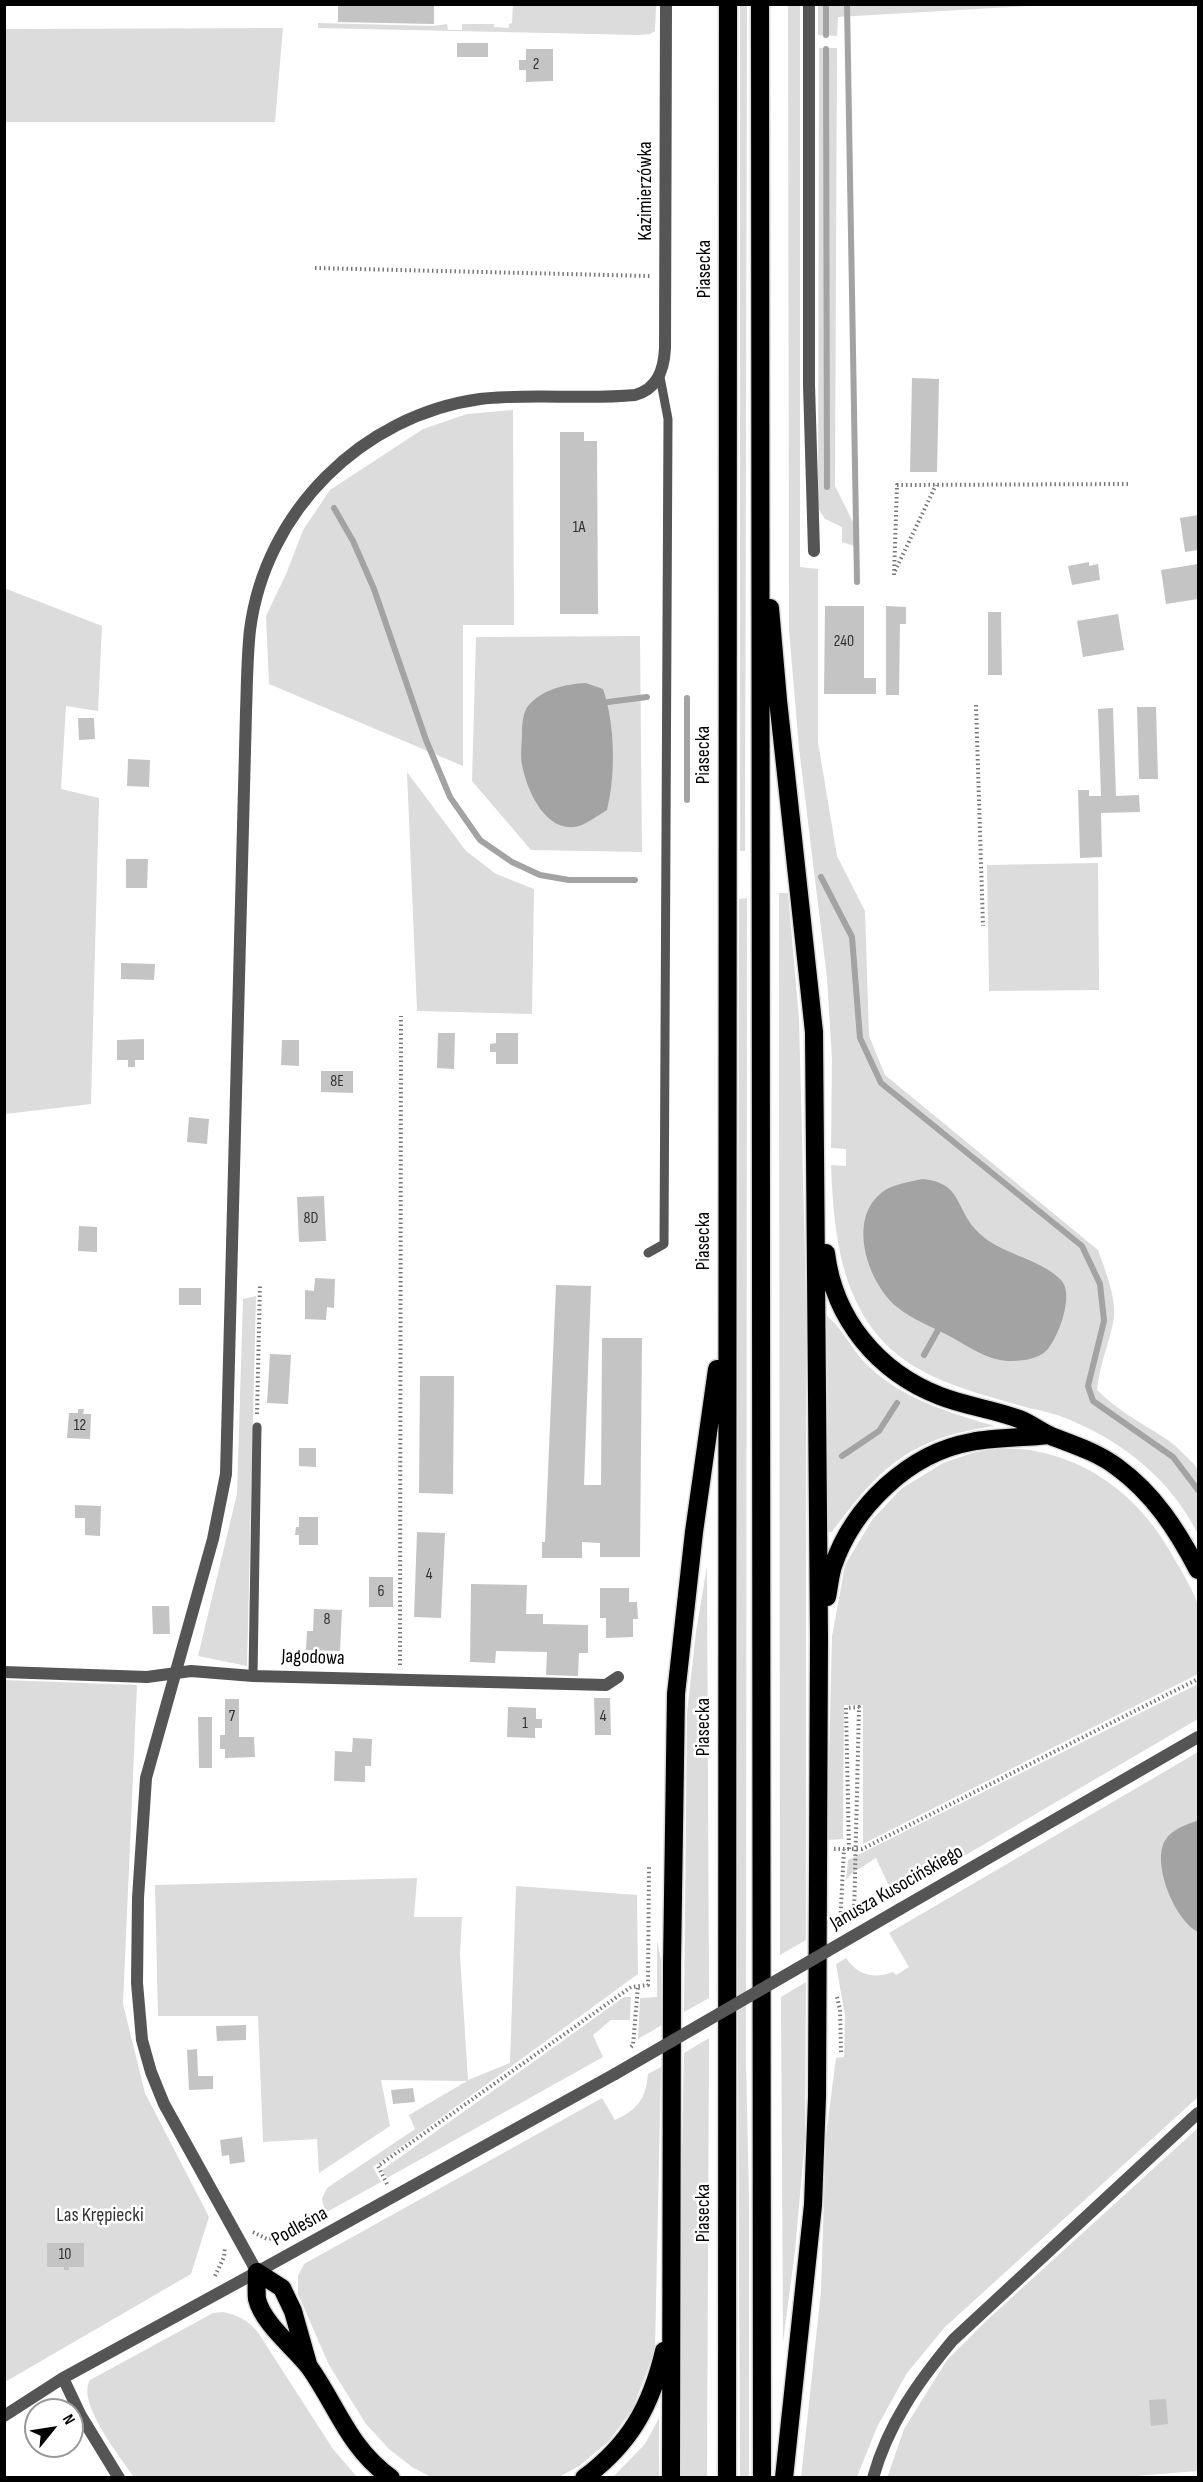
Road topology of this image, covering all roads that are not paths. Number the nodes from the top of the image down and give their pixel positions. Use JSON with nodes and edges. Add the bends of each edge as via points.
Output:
{"nodes":[{"id":1,"x":666,"y":4,"type":"edge"},
{"id":2,"x":728,"y":4,"type":"edge"},
{"id":3,"x":759,"y":4,"type":"edge"},
{"id":4,"x":809,"y":4,"type":"edge"},
{"id":5,"x":660,"y":377,"type":"junction"},
{"id":6,"x":759,"y":478,"type":"junction"},
{"id":7,"x":814,"y":551,"type":"dead end"},
{"id":8,"x":816,"y":1169,"type":"junction"},
{"id":9,"x":648,"y":1253,"type":"dead end"},
{"id":10,"x":727,"y":1304,"type":"junction"},
{"id":11,"x":256,"y":1427,"type":"road end"},
{"id":12,"x":1049,"y":1435,"type":"junction"},
{"id":13,"x":1198,"y":1570,"type":"edge"},
{"id":14,"x":819,"y":1637,"type":"junction"},
{"id":15,"x":4,"y":1672,"type":"edge"},
{"id":16,"x":175,"y":1673,"type":"junction"},
{"id":17,"x":253,"y":1676,"type":"junction"},
{"id":18,"x":618,"y":1677,"type":"dead end"},
{"id":19,"x":1198,"y":1737,"type":"edge"},
{"id":20,"x":615,"y":2074,"type":"joint"},
{"id":21,"x":1198,"y":2113,"type":"edge"},
{"id":22,"x":257,"y":2272,"type":"junction"},
{"id":23,"x":670,"y":2323,"type":"junction"},
{"id":24,"x":310,"y":2368,"type":"junction"},
{"id":25,"x":63,"y":2378,"type":"junction"},
{"id":26,"x":4,"y":2416,"type":"edge"},
{"id":27,"x":119,"y":2478,"type":"edge"},
{"id":28,"x":391,"y":2478,"type":"edge"},
{"id":29,"x":584,"y":2478,"type":"edge"},
{"id":30,"x":671,"y":2478,"type":"edge"},
{"id":31,"x":727,"y":2478,"type":"edge"},
{"id":32,"x":762,"y":2478,"type":"edge"},
{"id":33,"x":784,"y":2478,"type":"edge"},
{"id":34,"x":873,"y":2478,"type":"edge"}],
"edges":[{"from":1,"to":5,"type":"street","name":"Kazimierzówka","via":[[666,277],[664,361]]},
{"from":2,"to":10,"type":"highway","name":"Piasecka"},
{"from":3,"to":6,"type":"highway"},
{"from":4,"to":7,"type":"street","via":[[809,385]]},
{"from":5,"to":9,"type":"lane","via":[[668,419],[664,1244]]},
{"from":5,"to":16,"type":"street","via":[[635,395],[482,399],[417,414],[383,430],[352,452],[307,497],[289,522],[267,569],[250,629],[246,712],[226,1474],[213,1539]]},
{"from":6,"to":8,"type":"highway","via":[[778,700],[814,1032]]},
{"from":6,"to":32,"type":"highway"},
{"from":8,"to":12,"type":"highway","via":[[829,1278],[849,1321],[869,1350],[888,1367],[939,1396],[1021,1419]]},
{"from":8,"to":14,"type":"highway"},
{"from":10,"to":23,"type":"highway","via":[[694,1532],[676,1694]]},
{"from":10,"to":31,"type":"highway","name":"Piasecka"},
{"from":11,"to":17,"type":"lane"},
{"from":12,"to":13,"type":"highway","via":[[1096,1454],[1136,1482],[1173,1525]]},
{"from":12,"to":14,"type":"highway","via":[[995,1439],[950,1448],[927,1457],[882,1490],[847,1534],[833,1566]]},
{"from":14,"to":33,"type":"highway","via":[[813,2205]]},
{"from":15,"to":16,"type":"street","name":"Jagodowa","via":[[147,1677]]},
{"from":16,"to":17,"type":"street","name":"Jagodowa"},
{"from":16,"to":22,"type":"street","via":[[146,1778],[138,1898],[137,1983],[142,2040],[164,2104]]},
{"from":17,"to":18,"type":"street","name":"Jagodowa","via":[[606,1685]]},
{"from":19,"to":20,"type":"street","name":"Janusza Kusocińskiego","bridge":true},
{"from":20,"to":22,"type":"street","name":"Podleśna"},
{"from":21,"to":34,"type":"street","via":[[953,2340],[900,2411]]},
{"from":22,"to":24,"type":"highway","via":[[257,2300],[275,2330]]},
{"from":22,"to":24,"type":"highway","via":[[282,2288]]},
{"from":22,"to":25,"type":"street","name":"Podleśna"},
{"from":23,"to":29,"type":"highway","via":[[651,2397],[634,2428],[618,2450]]},
{"from":23,"to":30,"type":"highway"},
{"from":24,"to":28,"type":"highway","via":[[348,2433]]},
{"from":25,"to":26,"type":"street","name":"Podleśna"},
{"from":25,"to":27,"type":"street"}]}
